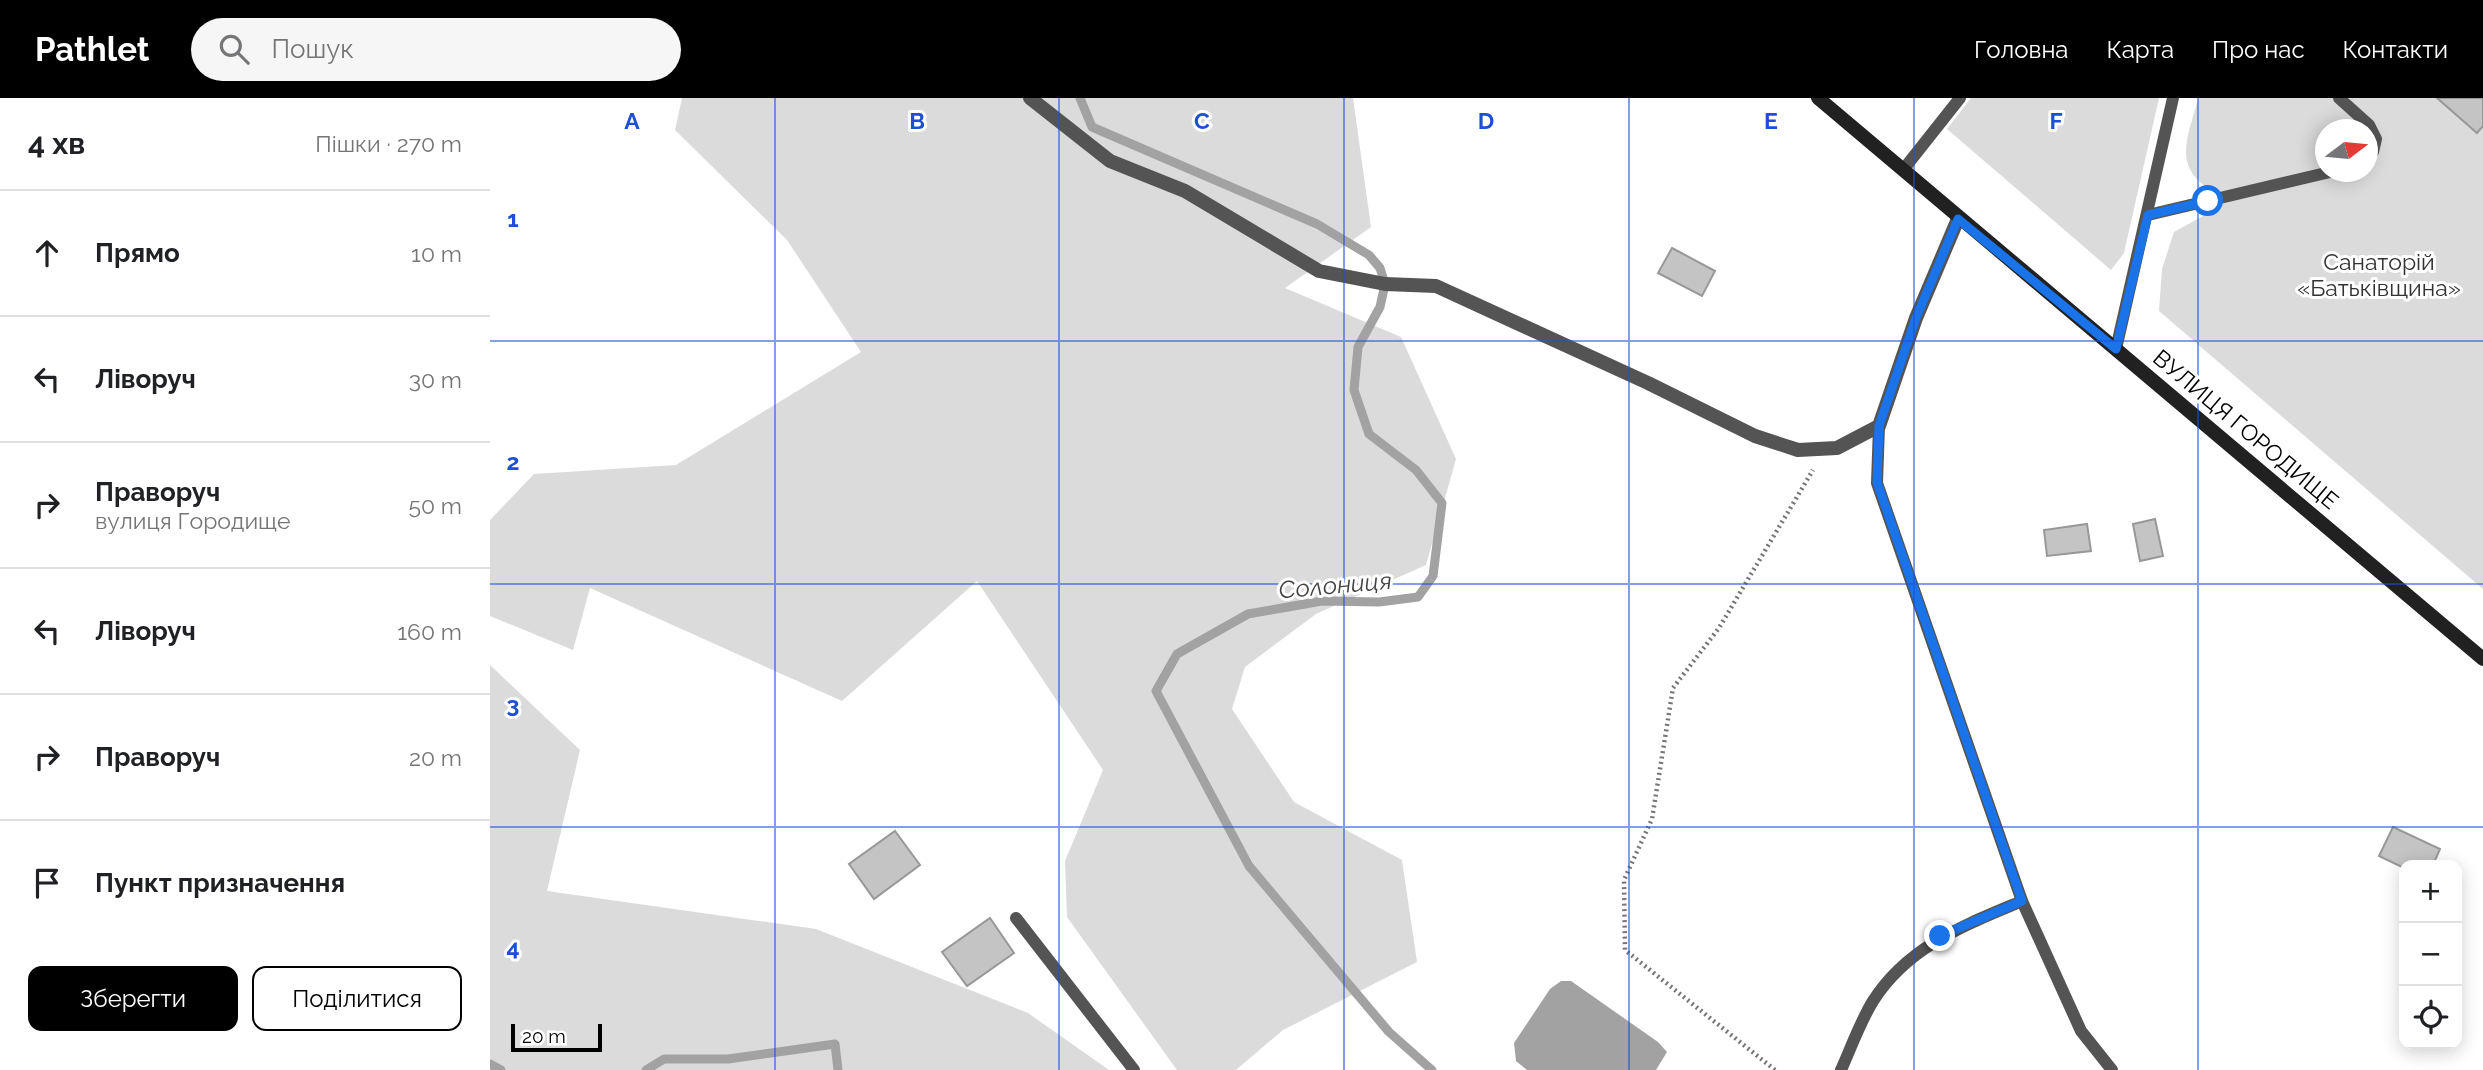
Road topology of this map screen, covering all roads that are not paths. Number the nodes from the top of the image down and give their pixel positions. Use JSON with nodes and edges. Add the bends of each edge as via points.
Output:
{"nodes":[{"id":1,"x":1030,"y":98,"type":"edge"},
{"id":2,"x":1818,"y":98,"type":"edge"},
{"id":3,"x":1959,"y":98,"type":"edge"},
{"id":4,"x":2174,"y":98,"type":"edge"},
{"id":5,"x":2339,"y":98,"type":"edge"},
{"id":6,"x":2362,"y":119,"type":"edge"},
{"id":7,"x":1903,"y":170,"type":"junction"},
{"id":8,"x":2315,"y":176,"type":"edge"},
{"id":9,"x":2148,"y":215,"type":"junction"},
{"id":10,"x":1958,"y":219,"type":"junction"},
{"id":11,"x":2116,"y":349,"type":"junction"},
{"id":12,"x":1879,"y":426,"type":"junction"},
{"id":13,"x":2483,"y":659,"type":"edge"},
{"id":14,"x":2022,"y":901,"type":"junction"},
{"id":15,"x":1016,"y":918,"type":"dead end"},
{"id":16,"x":1134,"y":1070,"type":"edge"},
{"id":17,"x":1841,"y":1070,"type":"edge"},
{"id":18,"x":2112,"y":1070,"type":"edge"}],
"edges":[{"from":1,"to":12,"type":"street","via":[[1110,161],[1185,191],[1319,271],[1385,284],[1436,286],[1755,436],[1798,450],[1837,448]]},
{"from":2,"to":7,"type":"street","name":"ВУЛИЦЯ ГОРОДИЩЕ"},
{"from":3,"to":7,"type":"lane"},
{"from":4,"to":9,"type":"lane"},
{"from":5,"to":6,"type":"lane"},
{"from":7,"to":10,"type":"street","name":"ВУЛИЦЯ ГОРОДИЩЕ"},
{"from":8,"to":9,"type":"lane"},
{"from":9,"to":11,"type":"lane"},
{"from":10,"to":11,"type":"street","name":"ВУЛИЦЯ ГОРОДИЩЕ"},
{"from":10,"to":12,"type":"street","via":[[1916,318]]},
{"from":11,"to":13,"type":"street","name":"ВУЛИЦЯ ГОРОДИЩЕ"},
{"from":12,"to":14,"type":"lane","via":[[1877,482]]},
{"from":14,"to":17,"type":"lane","via":[[1940,936],[1904,964],[1873,1001]]},
{"from":14,"to":18,"type":"lane","via":[[2081,1031]]},
{"from":15,"to":16,"type":"lane"}]}
